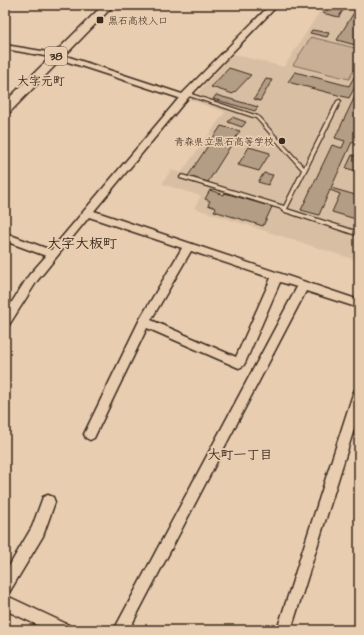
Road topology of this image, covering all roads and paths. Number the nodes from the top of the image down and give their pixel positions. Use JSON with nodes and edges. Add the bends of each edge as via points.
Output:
{"nodes":[{"id":1,"x":109,"y":5,"type":"edge"},
{"id":2,"x":274,"y":5,"type":"edge"},
{"id":3,"x":5,"y":47,"type":"edge"},
{"id":4,"x":57,"y":56,"type":"junction"},
{"id":5,"x":186,"y":96,"type":"junction"},
{"id":6,"x":339,"y":101,"type":"dead end"},
{"id":7,"x":5,"y":109,"type":"edge"},
{"id":8,"x":304,"y":170,"type":"junction"},
{"id":9,"x":182,"y":177,"type":"dead end"},
{"id":10,"x":285,"y":208,"type":"junction"},
{"id":11,"x":88,"y":213,"type":"junction"},
{"id":12,"x":359,"y":234,"type":"edge"},
{"id":13,"x":5,"y":237,"type":"edge"},
{"id":14,"x":188,"y":246,"type":"junction"},
{"id":15,"x":52,"y":254,"type":"junction"},
{"id":16,"x":277,"y":276,"type":"junction"},
{"id":17,"x":304,"y":286,"type":"junction"},
{"id":18,"x":359,"y":304,"type":"edge"},
{"id":19,"x":5,"y":322,"type":"edge"},
{"id":20,"x":144,"y":322,"type":"junction"},
{"id":21,"x":359,"y":394,"type":"edge"},
{"id":22,"x":90,"y":434,"type":"dead end"},
{"id":23,"x":48,"y":502,"type":"dead end"},
{"id":24,"x":5,"y":586,"type":"edge"},
{"id":25,"x":5,"y":602,"type":"edge"},
{"id":26,"x":64,"y":630,"type":"edge"},
{"id":27,"x":121,"y":630,"type":"edge"},
{"id":28,"x":284,"y":630,"type":"edge"}],
"edges":[{"from":1,"to":4,"type":"main road","number":"38"},
{"from":2,"to":5,"type":"street"},
{"from":3,"to":4,"type":"street"},
{"from":4,"to":5,"type":"street"},
{"from":4,"to":7,"type":"main road","number":"38"},
{"from":5,"to":8,"type":"lane","via":[[257,117]]},
{"from":5,"to":11,"type":"street"},
{"from":6,"to":8,"type":"lane"},
{"from":8,"to":10,"type":"lane"},
{"from":9,"to":10,"type":"lane"},
{"from":10,"to":12,"type":"lane","via":[[284,210]]},
{"from":11,"to":14,"type":"street"},
{"from":11,"to":15,"type":"street"},
{"from":13,"to":15,"type":"street"},
{"from":14,"to":16,"type":"street"},
{"from":14,"to":20,"type":"street"},
{"from":15,"to":19,"type":"street"},
{"from":16,"to":17,"type":"street"},
{"from":16,"to":20,"type":"street","via":[[239,363]]},
{"from":17,"to":18,"type":"street"},
{"from":17,"to":27,"type":"street"},
{"from":20,"to":22,"type":"street"},
{"from":21,"to":28,"type":"street"},
{"from":23,"to":24,"type":"street","via":[[38,531]]},
{"from":25,"to":26,"type":"street"}]}
